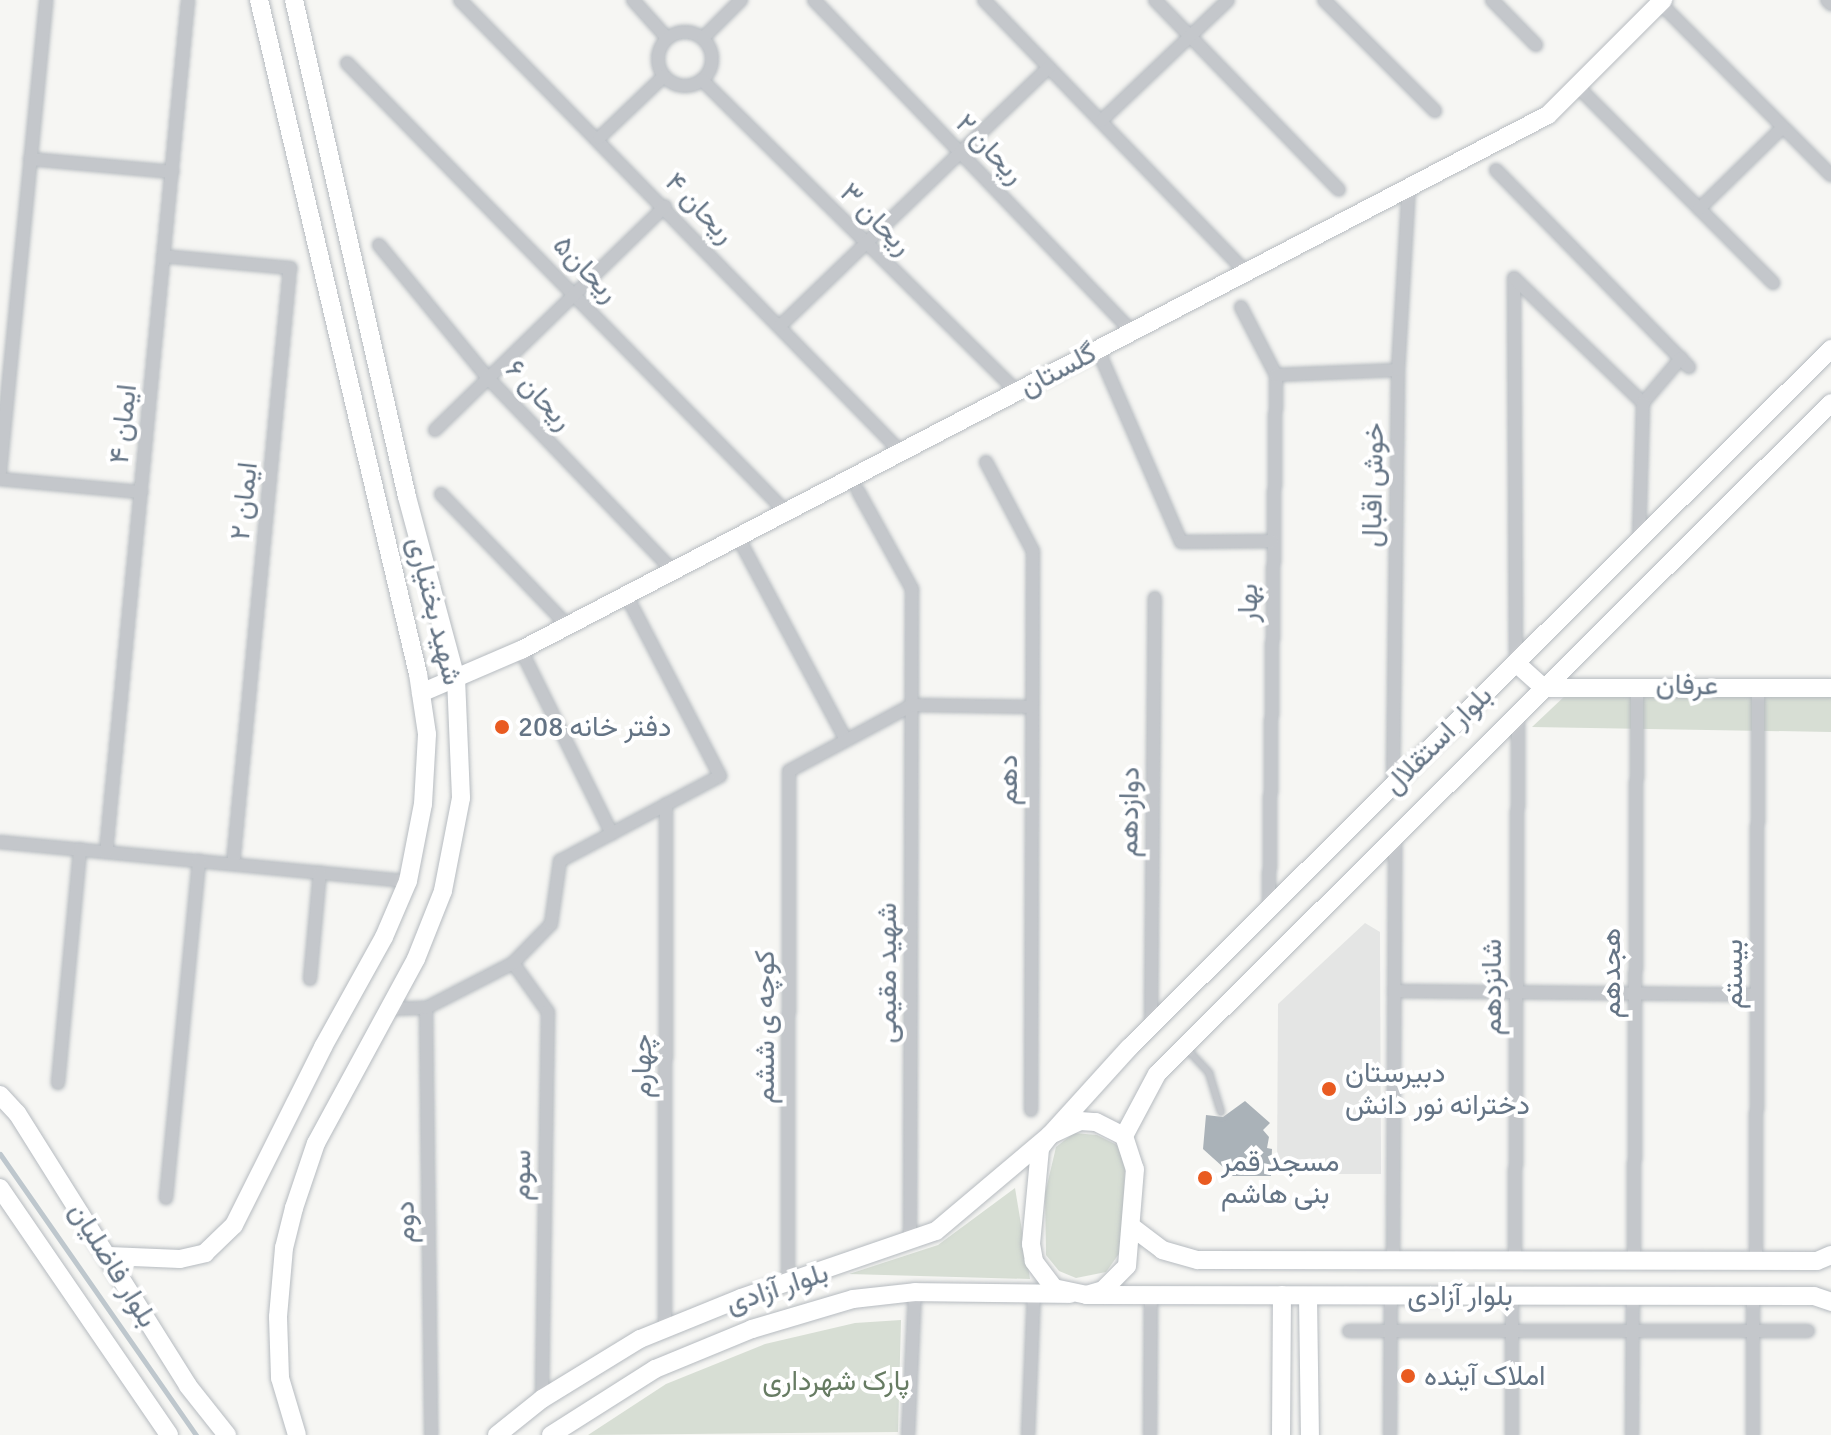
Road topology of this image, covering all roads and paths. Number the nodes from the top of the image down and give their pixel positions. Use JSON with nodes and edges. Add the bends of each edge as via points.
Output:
{"nodes":[{"id":1,"x":46,"y":0,"type":"edge"},
{"id":2,"x":188,"y":0,"type":"edge"},
{"id":3,"x":259,"y":0,"type":"edge"},
{"id":4,"x":294,"y":0,"type":"edge"},
{"id":5,"x":460,"y":0,"type":"edge"},
{"id":6,"x":633,"y":0,"type":"edge"},
{"id":7,"x":741,"y":0,"type":"edge"},
{"id":8,"x":814,"y":0,"type":"edge"},
{"id":9,"x":984,"y":0,"type":"edge"},
{"id":10,"x":1155,"y":0,"type":"edge"},
{"id":11,"x":1228,"y":0,"type":"edge"},
{"id":12,"x":1324,"y":0,"type":"edge"},
{"id":13,"x":1492,"y":0,"type":"edge"},
{"id":14,"x":1660,"y":1,"type":"edge"},
{"id":15,"x":1190,"y":36,"type":"junction"},
{"id":16,"x":667,"y":38,"type":"junction"},
{"id":17,"x":703,"y":38,"type":"junction"},
{"id":18,"x":303,"y":39,"type":"junction"},
{"id":19,"x":1536,"y":45,"type":"dead end"},
{"id":20,"x":271,"y":49,"type":"junction"},
{"id":21,"x":347,"y":63,"type":"dead end"},
{"id":22,"x":1049,"y":67,"type":"junction"},
{"id":23,"x":664,"y":76,"type":"junction"},
{"id":24,"x":702,"y":80,"type":"junction"},
{"id":25,"x":1577,"y":86,"type":"junction"},
{"id":26,"x":1435,"y":111,"type":"dead end"},
{"id":27,"x":1101,"y":121,"type":"junction"},
{"id":28,"x":1783,"y":127,"type":"junction"},
{"id":29,"x":599,"y":138,"type":"junction"},
{"id":30,"x":960,"y":152,"type":"junction"},
{"id":31,"x":30,"y":159,"type":"junction"},
{"id":32,"x":1496,"y":170,"type":"dead end"},
{"id":33,"x":172,"y":172,"type":"junction"},
{"id":34,"x":1831,"y":175,"type":"edge"},
{"id":35,"x":1409,"y":187,"type":"junction"},
{"id":36,"x":1339,"y":190,"type":"dead end"},
{"id":37,"x":665,"y":206,"type":"junction"},
{"id":38,"x":1699,"y":209,"type":"junction"},
{"id":39,"x":867,"y":243,"type":"junction"},
{"id":40,"x":379,"y":245,"type":"dead end"},
{"id":41,"x":163,"y":256,"type":"junction"},
{"id":42,"x":1246,"y":272,"type":"junction"},
{"id":43,"x":1773,"y":283,"type":"dead end"},
{"id":44,"x":575,"y":293,"type":"junction"},
{"id":45,"x":1241,"y":307,"type":"dead end"},
{"id":46,"x":780,"y":326,"type":"junction"},
{"id":47,"x":1132,"y":332,"type":"junction"},
{"id":48,"x":1831,"y":349,"type":"edge"},
{"id":49,"x":1098,"y":350,"type":"junction"},
{"id":50,"x":1398,"y":370,"type":"junction"},
{"id":51,"x":1276,"y":375,"type":"junction"},
{"id":52,"x":488,"y":378,"type":"junction"},
{"id":53,"x":1017,"y":392,"type":"junction"},
{"id":54,"x":1643,"y":403,"type":"junction"},
{"id":55,"x":1831,"y":403,"type":"edge"},
{"id":56,"x":435,"y":430,"type":"dead end"},
{"id":57,"x":901,"y":452,"type":"junction"},
{"id":58,"x":986,"y":462,"type":"dead end"},
{"id":59,"x":0,"y":472,"type":"edge"},
{"id":60,"x":0,"y":479,"type":"edge"},
{"id":61,"x":858,"y":491,"type":"dead end"},
{"id":62,"x":141,"y":492,"type":"junction"},
{"id":63,"x":441,"y":494,"type":"dead end"},
{"id":64,"x":786,"y":512,"type":"junction"},
{"id":65,"x":738,"y":537,"type":"junction"},
{"id":66,"x":1639,"y":540,"type":"junction"},
{"id":67,"x":1272,"y":541,"type":"junction"},
{"id":68,"x":673,"y":571,"type":"junction"},
{"id":69,"x":626,"y":595,"type":"junction"},
{"id":70,"x":1155,"y":598,"type":"dead end"},
{"id":71,"x":568,"y":626,"type":"junction"},
{"id":72,"x":521,"y":650,"type":"junction"},
{"id":73,"x":1516,"y":663,"type":"junction"},
{"id":74,"x":456,"y":678,"type":"junction"},
{"id":75,"x":1637,"y":685,"type":"junction"},
{"id":76,"x":1758,"y":687,"type":"junction"},
{"id":77,"x":1544,"y":688,"type":"junction"},
{"id":78,"x":1831,"y":688,"type":"edge"},
{"id":79,"x":421,"y":693,"type":"junction"},
{"id":80,"x":912,"y":705,"type":"junction"},
{"id":81,"x":1032,"y":707,"type":"junction"},
{"id":82,"x":1518,"y":715,"type":"junction"},
{"id":83,"x":846,"y":740,"type":"junction"},
{"id":84,"x":1393,"y":785,"type":"junction"},
{"id":85,"x":666,"y":804,"type":"junction"},
{"id":86,"x":612,"y":834,"type":"junction"},
{"id":87,"x":1395,"y":836,"type":"junction"},
{"id":88,"x":0,"y":842,"type":"edge"},
{"id":89,"x":80,"y":849,"type":"junction"},
{"id":90,"x":106,"y":852,"type":"junction"},
{"id":91,"x":199,"y":861,"type":"junction"},
{"id":92,"x":233,"y":864,"type":"junction"},
{"id":93,"x":320,"y":872,"type":"junction"},
{"id":94,"x":408,"y":881,"type":"junction"},
{"id":95,"x":1269,"y":908,"type":"junction"},
{"id":96,"x":513,"y":963,"type":"junction"},
{"id":97,"x":310,"y":979,"type":"dead end"},
{"id":98,"x":1394,"y":991,"type":"junction"},
{"id":99,"x":1516,"y":992,"type":"junction"},
{"id":100,"x":1635,"y":994,"type":"junction"},
{"id":101,"x":1757,"y":995,"type":"junction"},
{"id":102,"x":426,"y":1008,"type":"junction"},
{"id":103,"x":388,"y":1009,"type":"junction"},
{"id":104,"x":1151,"y":1026,"type":"junction"},
{"id":105,"x":1185,"y":1046,"type":"junction"},
{"id":106,"x":58,"y":1083,"type":"dead end"},
{"id":107,"x":0,"y":1095,"type":"edge"},
{"id":108,"x":1031,"y":1110,"type":"dead end"},
{"id":109,"x":1221,"y":1112,"type":"dead end"},
{"id":110,"x":1050,"y":1135,"type":"junction"},
{"id":111,"x":1124,"y":1136,"type":"junction"},
{"id":112,"x":0,"y":1188,"type":"edge"},
{"id":113,"x":166,"y":1198,"type":"dead end"},
{"id":114,"x":1132,"y":1227,"type":"junction"},
{"id":115,"x":910,"y":1241,"type":"junction"},
{"id":116,"x":1831,"y":1255,"type":"edge"},
{"id":117,"x":109,"y":1256,"type":"junction"},
{"id":118,"x":1515,"y":1260,"type":"junction"},
{"id":119,"x":1393,"y":1261,"type":"junction"},
{"id":120,"x":1634,"y":1261,"type":"junction"},
{"id":121,"x":1756,"y":1261,"type":"junction"},
{"id":122,"x":788,"y":1283,"type":"junction"},
{"id":123,"x":915,"y":1292,"type":"junction"},
{"id":124,"x":1034,"y":1294,"type":"junction"},
{"id":125,"x":1079,"y":1295,"type":"junction"},
{"id":126,"x":1151,"y":1295,"type":"junction"},
{"id":127,"x":1282,"y":1295,"type":"junction"},
{"id":128,"x":1308,"y":1296,"type":"junction"},
{"id":129,"x":1391,"y":1296,"type":"junction"},
{"id":130,"x":1512,"y":1296,"type":"junction"},
{"id":131,"x":1633,"y":1296,"type":"junction"},
{"id":132,"x":1753,"y":1296,"type":"junction"},
{"id":133,"x":1831,"y":1302,"type":"edge"},
{"id":134,"x":665,"y":1329,"type":"junction"},
{"id":135,"x":1349,"y":1331,"type":"dead end"},
{"id":136,"x":1390,"y":1331,"type":"junction"},
{"id":137,"x":1512,"y":1331,"type":"junction"},
{"id":138,"x":1632,"y":1331,"type":"junction"},
{"id":139,"x":1753,"y":1331,"type":"junction"},
{"id":140,"x":1808,"y":1331,"type":"dead end"},
{"id":141,"x":542,"y":1399,"type":"junction"},
{"id":142,"x":169,"y":1435,"type":"edge"},
{"id":143,"x":227,"y":1435,"type":"edge"},
{"id":144,"x":297,"y":1435,"type":"edge"},
{"id":145,"x":431,"y":1435,"type":"edge"},
{"id":146,"x":497,"y":1435,"type":"edge"},
{"id":147,"x":551,"y":1435,"type":"edge"},
{"id":148,"x":908,"y":1435,"type":"edge"},
{"id":149,"x":1028,"y":1435,"type":"edge"},
{"id":150,"x":1150,"y":1435,"type":"edge"},
{"id":151,"x":1281,"y":1435,"type":"edge"},
{"id":152,"x":1310,"y":1435,"type":"edge"},
{"id":153,"x":1390,"y":1435,"type":"edge"},
{"id":154,"x":1512,"y":1435,"type":"edge"},
{"id":155,"x":1632,"y":1435,"type":"edge"},
{"id":156,"x":1753,"y":1435,"type":"edge"}],
"edges":[{"from":1,"to":31,"type":"street"},
{"from":2,"to":33,"type":"street","name":"ایمان ۴"},
{"from":3,"to":20,"type":"main road","name":"شهید بختیاری"},
{"from":4,"to":18,"type":"main road","name":"شهید بختیاری"},
{"from":5,"to":29,"type":"street","name":"ریحان ۴"},
{"from":6,"to":16,"type":"street"},
{"from":7,"to":17,"type":"street"},
{"from":8,"to":30,"type":"street","name":"ریحان ۲"},
{"from":9,"to":22,"type":"street"},
{"from":10,"to":15,"type":"street"},
{"from":11,"to":15,"type":"street"},
{"from":12,"to":26,"type":"street"},
{"from":13,"to":19,"type":"street"},
{"from":14,"to":25,"type":"main road","name":"گلستان"},
{"from":14,"to":28,"type":"street"},
{"from":15,"to":27,"type":"street"},
{"from":15,"to":36,"type":"street"},
{"from":16,"to":17,"type":"street","via":[[689,32]]},
{"from":16,"to":23,"type":"street","via":[[658,60]]},
{"from":17,"to":24,"type":"street","via":[[712,60]]},
{"from":18,"to":20,"type":"main road"},
{"from":18,"to":74,"type":"main road","name":"شهید بختیاری","via":[[407,497]]},
{"from":20,"to":79,"type":"main road","name":"شهید بختیاری"},
{"from":21,"to":44,"type":"street","name":"ریحان۵"},
{"from":22,"to":27,"type":"street"},
{"from":22,"to":30,"type":"street"},
{"from":23,"to":24,"type":"street","via":[[686,86]]},
{"from":23,"to":29,"type":"street"},
{"from":24,"to":39,"type":"street","name":"ریحان ۳"},
{"from":25,"to":35,"type":"main road","name":"گلستان","via":[[1548,115]]},
{"from":25,"to":38,"type":"street"},
{"from":27,"to":42,"type":"street"},
{"from":28,"to":34,"type":"street"},
{"from":28,"to":38,"type":"street"},
{"from":29,"to":37,"type":"street","name":"ریحان ۴"},
{"from":30,"to":39,"type":"street"},
{"from":30,"to":47,"type":"street","name":"ریحان ۲"},
{"from":31,"to":33,"type":"street"},
{"from":31,"to":59,"type":"street"},
{"from":32,"to":54,"type":"street","via":[[1685,362]]},
{"from":33,"to":41,"type":"street","name":"ایمان ۴"},
{"from":35,"to":42,"type":"main road","name":"گلستان"},
{"from":35,"to":50,"type":"street","name":"خوش اقبال"},
{"from":37,"to":44,"type":"street"},
{"from":37,"to":46,"type":"street","name":"ریحان ۴"},
{"from":38,"to":43,"type":"street"},
{"from":39,"to":46,"type":"street"},
{"from":39,"to":53,"type":"street","name":"ریحان ۳"},
{"from":40,"to":52,"type":"street","name":"ریحان ۶"},
{"from":41,"to":62,"type":"street","name":"ایمان ۴"},
{"from":41,"to":92,"type":"street","name":"ایمان ۲","via":[[290,268]]},
{"from":42,"to":47,"type":"main road","name":"گلستان"},
{"from":44,"to":52,"type":"street"},
{"from":44,"to":64,"type":"street","name":"ریحان۵"},
{"from":45,"to":51,"type":"street","name":"بهار"},
{"from":46,"to":57,"type":"street","name":"ریحان ۴"},
{"from":47,"to":49,"type":"main road","name":"گلستان"},
{"from":48,"to":66,"type":"main road","name":"بلوار استقلال"},
{"from":49,"to":53,"type":"main road","name":"گلستان"},
{"from":49,"to":67,"type":"street","via":[[1181,542]]},
{"from":50,"to":51,"type":"street"},
{"from":50,"to":84,"type":"street","name":"خوش اقبال"},
{"from":51,"to":67,"type":"street","name":"بهار"},
{"from":52,"to":56,"type":"street"},
{"from":52,"to":68,"type":"street","name":"ریحان ۶"},
{"from":53,"to":57,"type":"main road","name":"گلستان"},
{"from":54,"to":66,"type":"street"},
{"from":54,"to":73,"type":"street","via":[[1514,278]]},
{"from":55,"to":77,"type":"main road","name":"بلوار استقلال"},
{"from":57,"to":64,"type":"main road","name":"گلستان"},
{"from":58,"to":81,"type":"street","name":"دهم","via":[[1033,551]]},
{"from":60,"to":62,"type":"street"},
{"from":61,"to":80,"type":"street","name":"شهید مقیمی","via":[[912,589]]},
{"from":62,"to":90,"type":"street","name":"ایمان ۴"},
{"from":63,"to":71,"type":"street"},
{"from":64,"to":65,"type":"main road","name":"گلستان"},
{"from":65,"to":68,"type":"main road","name":"گلستان"},
{"from":65,"to":83,"type":"street"},
{"from":66,"to":73,"type":"main road","name":"بلوار استقلال"},
{"from":67,"to":95,"type":"street","name":"بهار"},
{"from":68,"to":69,"type":"main road","name":"گلستان"},
{"from":69,"to":71,"type":"main road","name":"گلستان"},
{"from":69,"to":85,"type":"street","via":[[720,776]]},
{"from":70,"to":104,"type":"street","name":"دوازدهم"},
{"from":71,"to":72,"type":"main road","name":"گلستان"},
{"from":72,"to":74,"type":"main road","name":"گلستان"},
{"from":72,"to":86,"type":"street"},
{"from":73,"to":77,"type":"main road"},
{"from":73,"to":84,"type":"main road","name":"بلوار استقلال"},
{"from":74,"to":79,"type":"main road","name":"گلستان"},
{"from":74,"to":103,"type":"main road","name":"شهید بختیاری","via":[[461,798],[443,891],[416,959]]},
{"from":75,"to":76,"type":"main road","name":"عرفان"},
{"from":75,"to":77,"type":"main road","name":"عرفان"},
{"from":75,"to":100,"type":"street","name":"هجدهم"},
{"from":76,"to":78,"type":"main road","name":"عرفان"},
{"from":76,"to":101,"type":"street","name":"بیستم"},
{"from":77,"to":82,"type":"main road","name":"بلوار استقلال"},
{"from":79,"to":94,"type":"main road","name":"شهید بختیاری","via":[[427,734],[423,804]]},
{"from":80,"to":81,"type":"street"},
{"from":80,"to":83,"type":"street"},
{"from":80,"to":115,"type":"street","name":"شهید مقیمی"},
{"from":81,"to":108,"type":"street","name":"دهم"},
{"from":82,"to":87,"type":"main road","name":"بلوار استقلال"},
{"from":82,"to":99,"type":"street","name":"شانزدهم"},
{"from":83,"to":122,"type":"street","name":"کوچه ی ششم","via":[[789,771]]},
{"from":84,"to":95,"type":"main road","name":"بلوار استقلال"},
{"from":85,"to":86,"type":"street"},
{"from":85,"to":134,"type":"street","name":"چهارم"},
{"from":86,"to":96,"type":"street","via":[[560,861],[551,924]]},
{"from":87,"to":98,"type":"street"},
{"from":87,"to":105,"type":"main road","name":"بلوار استقلال"},
{"from":88,"to":89,"type":"street"},
{"from":89,"to":90,"type":"street"},
{"from":89,"to":106,"type":"street"},
{"from":90,"to":91,"type":"street"},
{"from":91,"to":92,"type":"street"},
{"from":91,"to":113,"type":"street"},
{"from":92,"to":93,"type":"street"},
{"from":93,"to":94,"type":"street"},
{"from":93,"to":97,"type":"street"},
{"from":94,"to":117,"type":"main road","name":"شهید بختیاری","via":[[234,1225],[205,1253],[180,1259]]},
{"from":95,"to":104,"type":"main road","name":"بلوار استقلال"},
{"from":96,"to":102,"type":"street"},
{"from":96,"to":141,"type":"street","name":"سوم","via":[[548,1012]]},
{"from":98,"to":99,"type":"street"},
{"from":98,"to":119,"type":"street"},
{"from":99,"to":100,"type":"street"},
{"from":99,"to":118,"type":"street","name":"شانزدهم"},
{"from":100,"to":101,"type":"street"},
{"from":100,"to":120,"type":"street","name":"هجدهم"},
{"from":101,"to":121,"type":"street","name":"بیستم"},
{"from":102,"to":103,"type":"street"},
{"from":102,"to":145,"type":"street","name":"دوم"},
{"from":103,"to":144,"type":"main road","name":"شهید بختیاری","via":[[316,1143],[284,1248],[280,1378]]},
{"from":104,"to":110,"type":"main road","name":"بلوار استقلال"},
{"from":105,"to":109,"type":"lane","via":[[1209,1073]]},
{"from":105,"to":111,"type":"main road","name":"بلوار استقلال","via":[[1157,1074]]},
{"from":107,"to":117,"type":"main road","name":"بلوار فاضلیان"},
{"from":110,"to":111,"type":"main road","via":[[1080,1121],[1096,1122]]},
{"from":110,"to":115,"type":"main road","name":"بلوار آزادی","via":[[936,1231]]},
{"from":110,"to":125,"type":"main road","via":[[1035,1164],[1031,1244],[1042,1276]]},
{"from":111,"to":114,"type":"main road","via":[[1135,1169]]},
{"from":112,"to":142,"type":"main road","name":"بلوار فاضلیان"},
{"from":114,"to":119,"type":"main road","name":"بلوار آزادی","via":[[1162,1250],[1198,1260]]},
{"from":114,"to":125,"type":"main road","via":[[1127,1266],[1110,1285]]},
{"from":115,"to":122,"type":"main road","name":"بلوار آزادی"},
{"from":116,"to":121,"type":"main road","name":"بلوار آزادی","via":[[1817,1261]]},
{"from":117,"to":143,"type":"main road","name":"بلوار فاضلیان","via":[[188,1386]]},
{"from":118,"to":119,"type":"main road","name":"بلوار آزادی"},
{"from":118,"to":120,"type":"main road","name":"بلوار آزادی"},
{"from":120,"to":121,"type":"main road","name":"بلوار آزادی"},
{"from":122,"to":134,"type":"main road","name":"بلوار آزادی"},
{"from":123,"to":124,"type":"main road","name":"بلوار آزادی"},
{"from":123,"to":147,"type":"main road","name":"بلوار آزادی","via":[[853,1299],[752,1329],[655,1369]]},
{"from":123,"to":148,"type":"street"},
{"from":124,"to":125,"type":"main road","name":"بلوار آزادی"},
{"from":124,"to":149,"type":"street"},
{"from":125,"to":126,"type":"main road","name":"بلوار آزادی"},
{"from":126,"to":127,"type":"main road","name":"بلوار آزادی"},
{"from":126,"to":150,"type":"street"},
{"from":127,"to":128,"type":"main road","name":"بلوار آزادی"},
{"from":127,"to":151,"type":"main road"},
{"from":128,"to":129,"type":"main road","name":"بلوار آزادی"},
{"from":128,"to":152,"type":"main road"},
{"from":129,"to":130,"type":"main road","name":"بلوار آزادی"},
{"from":129,"to":136,"type":"street"},
{"from":130,"to":131,"type":"main road","name":"بلوار آزادی"},
{"from":130,"to":137,"type":"street"},
{"from":131,"to":132,"type":"main road","name":"بلوار آزادی"},
{"from":131,"to":138,"type":"street"},
{"from":132,"to":133,"type":"main road","name":"بلوار آزادی","via":[[1814,1296]]},
{"from":132,"to":139,"type":"street"},
{"from":134,"to":141,"type":"main road","name":"بلوار آزادی"},
{"from":135,"to":136,"type":"street"},
{"from":136,"to":137,"type":"street"},
{"from":136,"to":153,"type":"street"},
{"from":137,"to":138,"type":"street"},
{"from":137,"to":154,"type":"street"},
{"from":138,"to":139,"type":"street"},
{"from":138,"to":155,"type":"street"},
{"from":139,"to":140,"type":"street"},
{"from":139,"to":156,"type":"street"},
{"from":141,"to":146,"type":"main road","name":"بلوار آزادی"}]}
